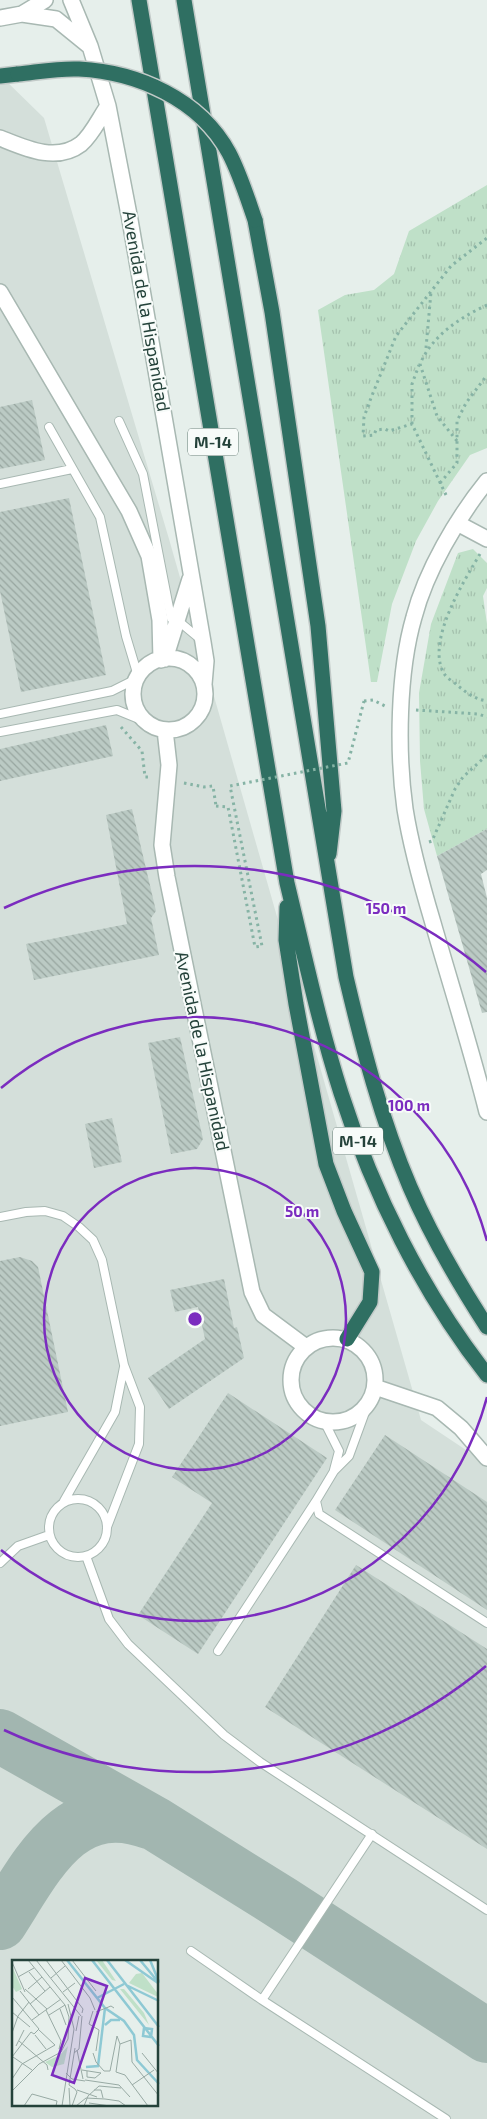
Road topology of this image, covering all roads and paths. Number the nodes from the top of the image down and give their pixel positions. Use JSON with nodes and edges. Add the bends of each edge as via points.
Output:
{"nodes":[{"id":1,"x":45,"y":0,"type":"edge"},
{"id":2,"x":71,"y":0,"type":"edge"},
{"id":3,"x":139,"y":0,"type":"edge"},
{"id":4,"x":184,"y":0,"type":"edge"},
{"id":5,"x":22,"y":14,"type":"junction"},
{"id":6,"x":0,"y":18,"type":"edge"},
{"id":7,"x":90,"y":46,"type":"junction"},
{"id":8,"x":0,"y":76,"type":"edge"},
{"id":9,"x":108,"y":106,"type":"junction"},
{"id":10,"x":0,"y":138,"type":"edge"},
{"id":11,"x":487,"y":238,"type":"edge"},
{"id":12,"x":431,"y":290,"type":"junction"},
{"id":13,"x":0,"y":292,"type":"edge"},
{"id":14,"x":487,"y":305,"type":"edge"},
{"id":15,"x":426,"y":349,"type":"junction"},
{"id":16,"x":420,"y":364,"type":"junction"},
{"id":17,"x":487,"y":375,"type":"edge"},
{"id":18,"x":119,"y":421,"type":"dead end"},
{"id":19,"x":412,"y":424,"type":"junction"},
{"id":20,"x":49,"y":427,"type":"dead end"},
{"id":21,"x":457,"y":441,"type":"junction"},
{"id":22,"x":72,"y":469,"type":"junction"},
{"id":23,"x":487,"y":481,"type":"edge"},
{"id":24,"x":440,"y":483,"type":"junction"},
{"id":25,"x":0,"y":484,"type":"edge"},
{"id":26,"x":446,"y":495,"type":"dead end"},
{"id":27,"x":457,"y":523,"type":"junction"},
{"id":28,"x":485,"y":543,"type":"edge"},
{"id":29,"x":191,"y":578,"type":"junction"},
{"id":30,"x":170,"y":619,"type":"junction"},
{"id":31,"x":204,"y":642,"type":"junction"},
{"id":32,"x":162,"y":659,"type":"junction"},
{"id":33,"x":137,"y":678,"type":"junction"},
{"id":34,"x":204,"y":684,"type":"junction"},
{"id":35,"x":373,"y":700,"type":"dead end"},
{"id":36,"x":487,"y":700,"type":"edge"},
{"id":37,"x":401,"y":708,"type":"junction"},
{"id":38,"x":0,"y":714,"type":"edge"},
{"id":39,"x":487,"y":717,"type":"edge"},
{"id":40,"x":144,"y":720,"type":"junction"},
{"id":41,"x":165,"y":730,"type":"junction"},
{"id":42,"x":0,"y":732,"type":"edge"},
{"id":43,"x":487,"y":755,"type":"edge"},
{"id":44,"x":216,"y":806,"type":"dead end"},
{"id":45,"x":414,"y":849,"type":"junction"},
{"id":46,"x":327,"y":871,"type":"junction"},
{"id":47,"x":287,"y":883,"type":"junction"},
{"id":48,"x":485,"y":1095,"type":"edge"},
{"id":49,"x":487,"y":1112,"type":"edge"},
{"id":50,"x":0,"y":1217,"type":"edge"},
{"id":51,"x":487,"y":1326,"type":"edge"},
{"id":52,"x":347,"y":1340,"type":"junction"},
{"id":53,"x":306,"y":1347,"type":"junction"},
{"id":54,"x":124,"y":1365,"type":"junction"},
{"id":55,"x":487,"y":1375,"type":"edge"},
{"id":56,"x":375,"y":1387,"type":"junction"},
{"id":57,"x":368,"y":1404,"type":"junction"},
{"id":58,"x":324,"y":1421,"type":"junction"},
{"id":59,"x":487,"y":1458,"type":"edge"},
{"id":60,"x":334,"y":1471,"type":"junction"},
{"id":61,"x":64,"y":1501,"type":"junction"},
{"id":62,"x":316,"y":1501,"type":"junction"},
{"id":63,"x":108,"y":1527,"type":"junction"},
{"id":64,"x":49,"y":1535,"type":"junction"},
{"id":65,"x":86,"y":1556,"type":"junction"},
{"id":66,"x":0,"y":1564,"type":"edge"},
{"id":67,"x":487,"y":1623,"type":"edge"},
{"id":68,"x":218,"y":1651,"type":"dead end"},
{"id":69,"x":372,"y":1834,"type":"junction"},
{"id":70,"x":487,"y":1910,"type":"edge"},
{"id":71,"x":191,"y":1951,"type":"dead end"},
{"id":72,"x":262,"y":2000,"type":"junction"},
{"id":73,"x":446,"y":2119,"type":"edge"}],
"edges":[{"from":1,"to":5,"type":"street"},
{"from":2,"to":7,"type":"street","name":"Avenida de la Hispanidad"},
{"from":3,"to":47,"type":"highway","number":"M-14"},
{"from":4,"to":46,"type":"highway","number":"M-14"},
{"from":5,"to":6,"type":"street"},
{"from":5,"to":7,"type":"street","via":[[56,19]]},
{"from":7,"to":9,"type":"street","name":"Avenida de la Hispanidad"},
{"from":8,"to":46,"type":"highway","bridge":true,"via":[[76,69],[107,72],[162,90],[191,109],[211,128],[228,151],[240,178],[255,220],[272,312],[318,626],[334,811]]},
{"from":9,"to":10,"type":"street","via":[[82,144],[66,151],[35,152]]},
{"from":9,"to":29,"type":"street","name":"Avenida de la Hispanidad"},
{"from":11,"to":12,"type":"path","via":[[451,266]]},
{"from":12,"to":15,"type":"path"},
{"from":12,"to":19,"type":"path","via":[[396,336],[370,398],[363,436],[374,435],[376,430],[385,428],[389,431]]},
{"from":13,"to":30,"type":"street","name":"Avenida de la Hispanidad","via":[[129,511],[149,556]]},
{"from":14,"to":15,"type":"path","via":[[446,330]]},
{"from":15,"to":16,"type":"path"},
{"from":16,"to":19,"type":"path","via":[[412,384]]},
{"from":16,"to":21,"type":"path","via":[[437,416]]},
{"from":17,"to":21,"type":"path","via":[[457,421]]},
{"from":18,"to":30,"type":"lane","via":[[146,483]]},
{"from":19,"to":24,"type":"path"},
{"from":20,"to":22,"type":"lane"},
{"from":21,"to":24,"type":"path","via":[[457,463]]},
{"from":22,"to":25,"type":"lane"},
{"from":22,"to":33,"type":"lane","via":[[100,517]]},
{"from":23,"to":27,"type":"street"},
{"from":24,"to":26,"type":"path"},
{"from":27,"to":28,"type":"street"},
{"from":27,"to":37,"type":"street","via":[[413,618]]},
{"from":28,"to":36,"type":"path","via":[[443,624],[440,662],[446,675],[463,690],[476,699]]},
{"from":29,"to":30,"type":"street","name":"Avenida de la Hispanidad"},
{"from":29,"to":31,"type":"street","name":"Avenida de la Hispanidad"},
{"from":30,"to":31,"type":"lane"},
{"from":30,"to":32,"type":"street","name":"Avenida de la Hispanidad"},
{"from":31,"to":34,"type":"street","name":"Avenida de la Hispanidad"},
{"from":32,"to":33,"type":"street","via":[[149,665]]},
{"from":32,"to":34,"type":"street","via":[[189,664]]},
{"from":33,"to":38,"type":"lane","via":[[112,691]]},
{"from":33,"to":40,"type":"street","via":[[134,702]]},
{"from":34,"to":41,"type":"street","via":[[201,712],[179,729]]},
{"from":35,"to":44,"type":"path","bridge":true,"via":[[364,701],[348,763],[230,786],[262,946],[255,947],[228,807]]},
{"from":37,"to":39,"type":"path"},
{"from":37,"to":45,"type":"street","via":[[401,770],[405,810]]},
{"from":40,"to":41,"type":"street"},
{"from":40,"to":42,"type":"lane","via":[[116,710]]},
{"from":41,"to":53,"type":"street","name":"Avenida de la Hispanidad","via":[[169,765],[162,845],[252,1292],[263,1315]]},
{"from":43,"to":45,"type":"path","via":[[463,777],[432,841]]},
{"from":45,"to":48,"type":"street"},
{"from":46,"to":51,"type":"highway","number":"M-14","via":[[346,978],[381,1112],[410,1188],[437,1245]]},
{"from":47,"to":52,"type":"highway","via":[[286,940],[326,1164],[372,1272],[370,1302]]},
{"from":47,"to":55,"type":"highway","number":"M-14","via":[[340,1092],[362,1153],[410,1257]]},
{"from":48,"to":49,"type":"street"},
{"from":50,"to":54,"type":"lane","via":[[45,1211],[63,1216],[93,1240],[102,1260]]},
{"from":52,"to":53,"type":"street","via":[[333,1337]]},
{"from":52,"to":56,"type":"street","via":[[370,1358],[375,1372]]},
{"from":53,"to":58,"type":"street","via":[[292,1370],[294,1396],[301,1408]]},
{"from":54,"to":61,"type":"lane","via":[[115,1412]]},
{"from":54,"to":63,"type":"lane","via":[[140,1407],[139,1444]]},
{"from":56,"to":57,"type":"street"},
{"from":56,"to":59,"type":"street","via":[[437,1408],[461,1428]]},
{"from":57,"to":58,"type":"street","via":[[356,1416],[341,1421]]},
{"from":57,"to":60,"type":"lane","via":[[349,1456]]},
{"from":58,"to":60,"type":"lane","via":[[339,1451]]},
{"from":60,"to":62,"type":"lane"},
{"from":61,"to":63,"type":"lane","via":[[84,1498],[93,1502],[101,1509]]},
{"from":61,"to":64,"type":"lane","via":[[51,1516]]},
{"from":62,"to":67,"type":"lane","via":[[319,1514]]},
{"from":62,"to":68,"type":"lane"},
{"from":63,"to":65,"type":"lane","via":[[102,1544]]},
{"from":64,"to":65,"type":"lane","via":[[60,1551],[69,1556]]},
{"from":64,"to":66,"type":"lane","via":[[18,1546]]},
{"from":65,"to":69,"type":"lane","via":[[110,1619],[128,1644],[224,1735]]},
{"from":69,"to":70,"type":"lane"},
{"from":69,"to":72,"type":"lane"},
{"from":71,"to":72,"type":"lane"},
{"from":72,"to":73,"type":"lane"}]}
